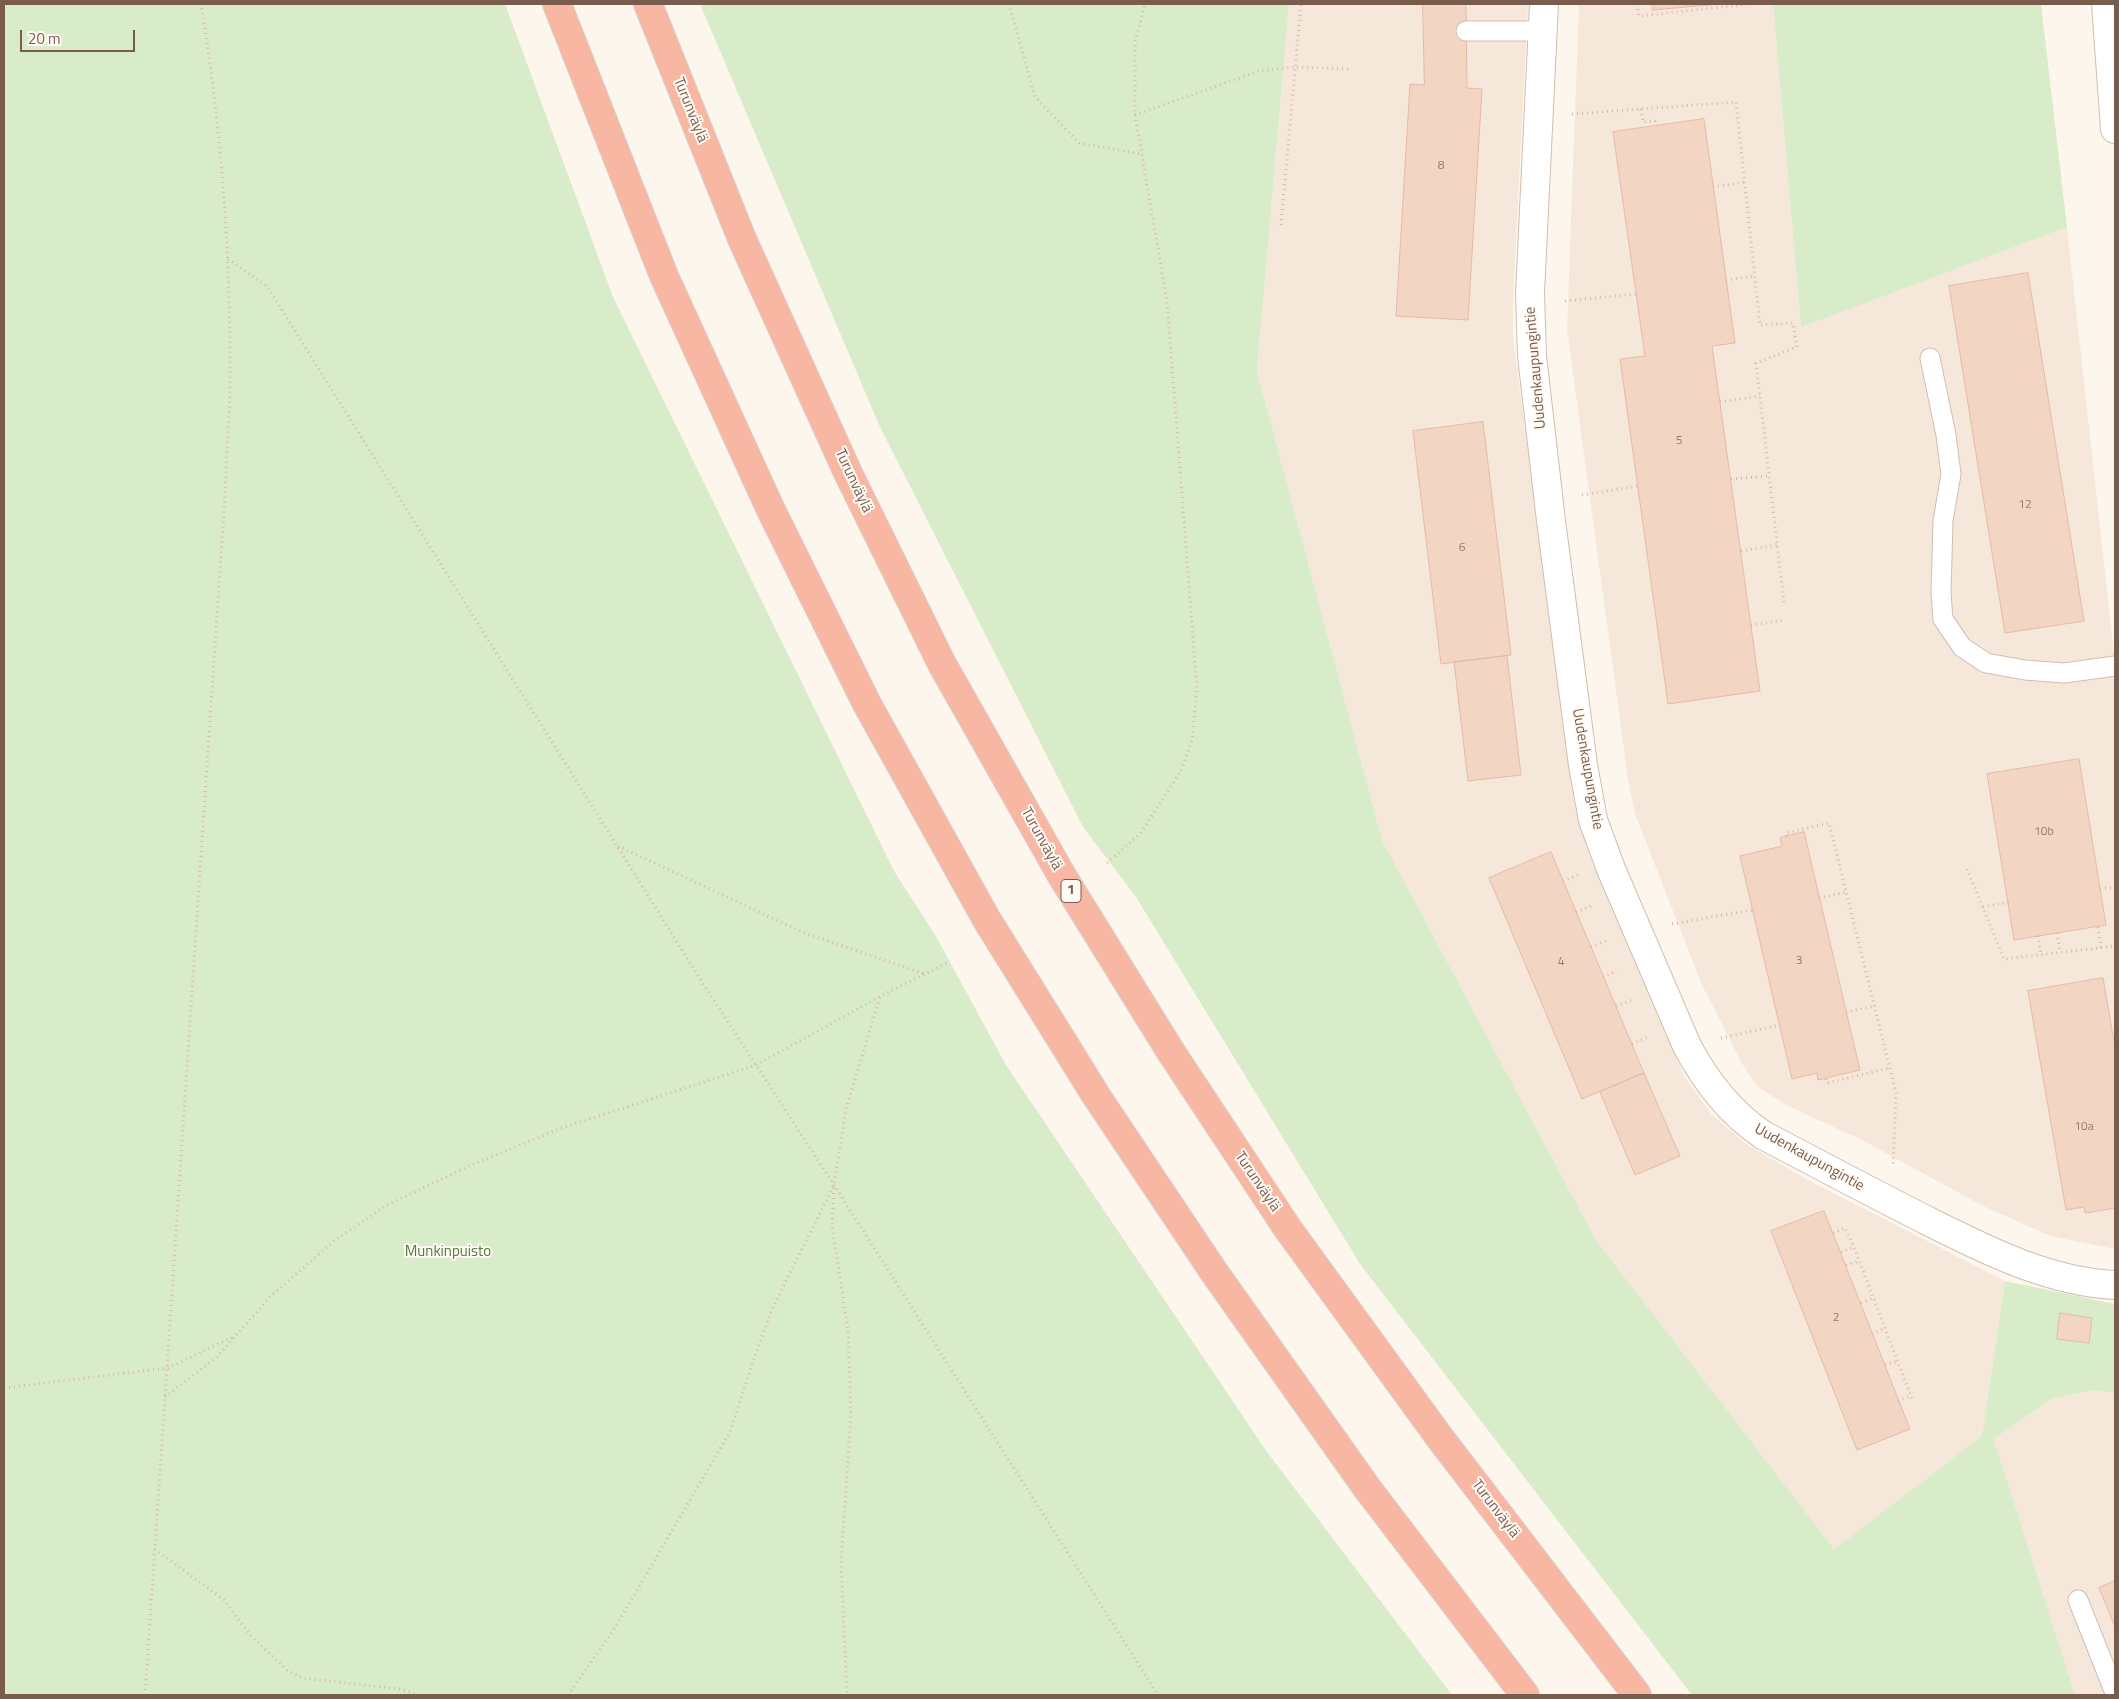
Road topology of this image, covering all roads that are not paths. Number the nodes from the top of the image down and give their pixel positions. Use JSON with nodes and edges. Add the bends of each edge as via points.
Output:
{"nodes":[{"id":1,"x":557,"y":4,"type":"edge"},
{"id":2,"x":648,"y":4,"type":"edge"},
{"id":3,"x":1544,"y":4,"type":"edge"},
{"id":4,"x":2106,"y":4,"type":"edge"},
{"id":5,"x":1466,"y":31,"type":"dead end"},
{"id":6,"x":1543,"y":31,"type":"junction"},
{"id":7,"x":2115,"y":128,"type":"edge"},
{"id":8,"x":1930,"y":358,"type":"dead end"},
{"id":9,"x":2115,"y":666,"type":"edge"},
{"id":10,"x":2115,"y":1285,"type":"edge"},
{"id":11,"x":2078,"y":1600,"type":"dead end"},
{"id":12,"x":2115,"y":1693,"type":"edge"},
{"id":13,"x":1525,"y":1695,"type":"edge"},
{"id":14,"x":1637,"y":1695,"type":"edge"}],
"edges":[{"from":1,"to":13,"type":"highway","via":[[664,276],[770,508],[867,704],[987,920],[1097,1097],[1214,1272],[1367,1488]]},
{"from":2,"to":14,"type":"highway","name":"Turunväylä","number":"1","via":[[742,239],[848,473],[942,664],[1062,876],[1171,1052],[1288,1229],[1440,1438]]},
{"from":3,"to":6,"type":"street","name":"Uudenkaupungintie"},
{"from":4,"to":7,"type":"street"},
{"from":5,"to":6,"type":"lane"},
{"from":6,"to":10,"type":"street","name":"Uudenkaupungintie","via":[[1530,293],[1532,356],[1583,765],[1593,820],[1610,869],[1687,1046],[1716,1092],[1763,1135],[1963,1238],[2059,1276]]},
{"from":8,"to":9,"type":"lane","via":[[1951,474],[1943,522],[1943,618],[1962,647],[1986,663],[2064,673]]},
{"from":11,"to":12,"type":"lane"}]}
